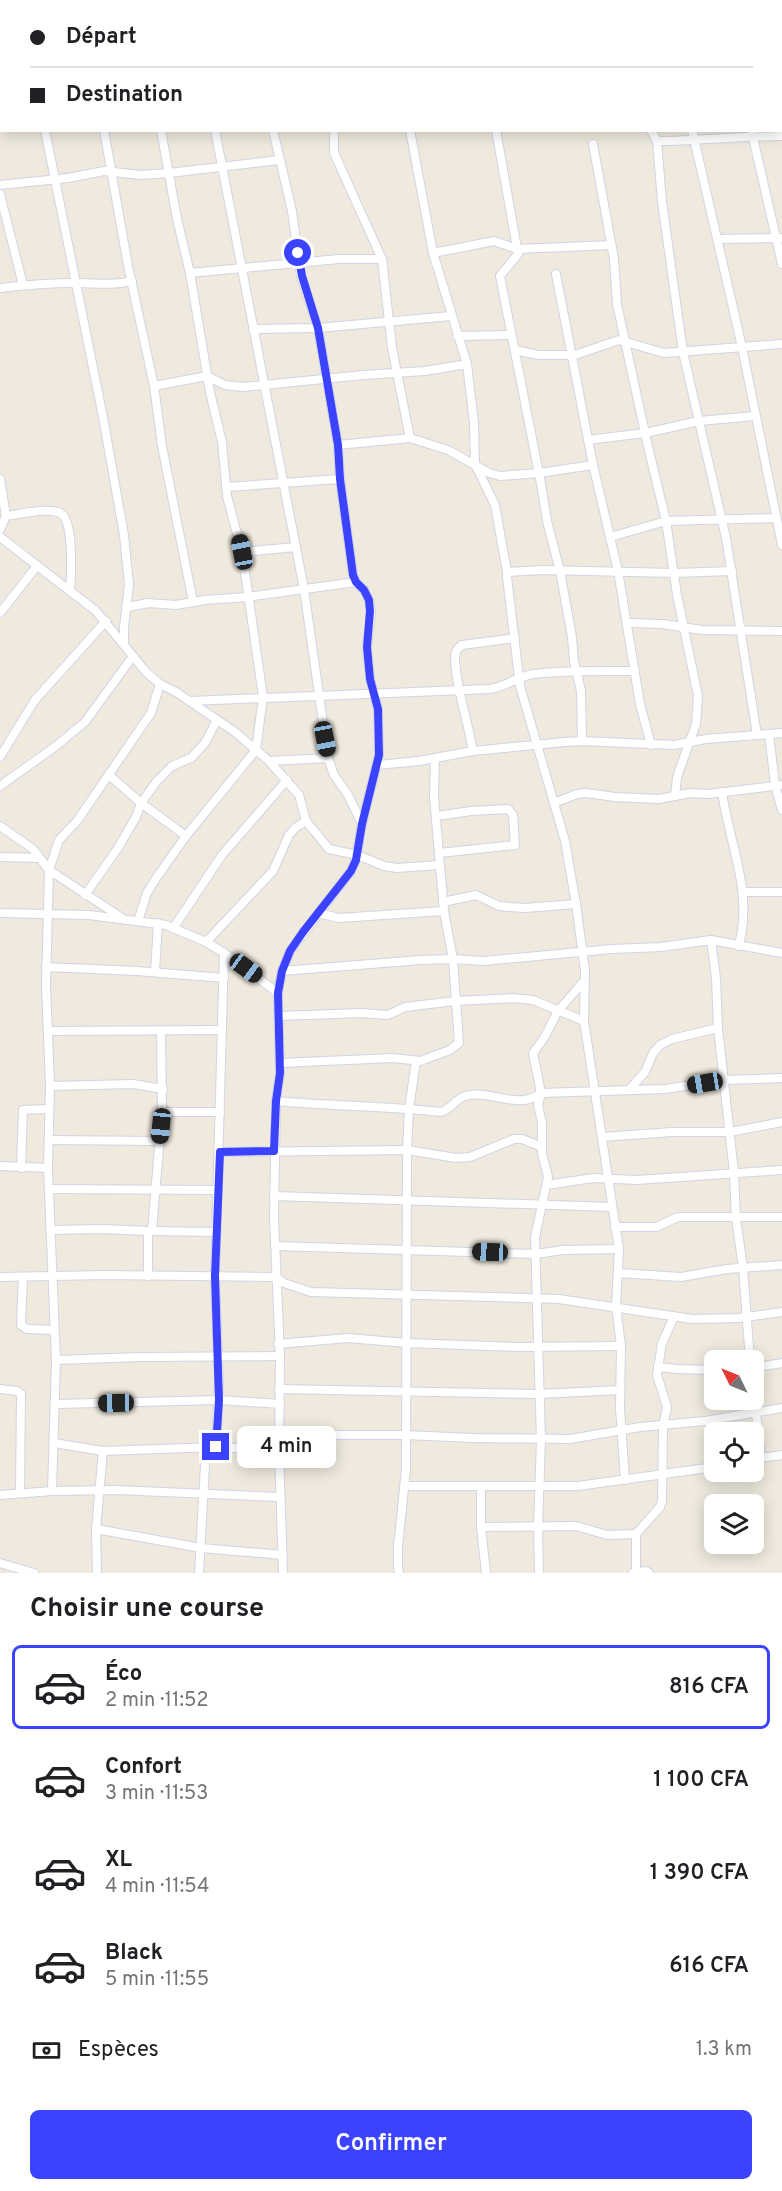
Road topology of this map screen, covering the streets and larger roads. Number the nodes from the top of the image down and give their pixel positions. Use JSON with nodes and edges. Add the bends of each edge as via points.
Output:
{"nodes":[{"id":1,"x":45,"y":132,"type":"edge"},
{"id":2,"x":104,"y":132,"type":"edge"},
{"id":3,"x":161,"y":132,"type":"edge"},
{"id":4,"x":216,"y":132,"type":"edge"},
{"id":5,"x":273,"y":132,"type":"edge"},
{"id":6,"x":334,"y":132,"type":"edge"},
{"id":7,"x":410,"y":132,"type":"edge"},
{"id":8,"x":496,"y":132,"type":"edge"},
{"id":9,"x":652,"y":132,"type":"edge"},
{"id":10,"x":692,"y":132,"type":"edge"},
{"id":11,"x":752,"y":133,"type":"edge"},
{"id":12,"x":782,"y":136,"type":"edge"},
{"id":13,"x":657,"y":141,"type":"junction"},
{"id":14,"x":694,"y":141,"type":"junction"},
{"id":15,"x":594,"y":144,"type":"dead end"},
{"id":16,"x":279,"y":160,"type":"junction"},
{"id":17,"x":222,"y":168,"type":"junction"},
{"id":18,"x":112,"y":171,"type":"junction"},
{"id":19,"x":169,"y":173,"type":"junction"},
{"id":20,"x":55,"y":179,"type":"junction"},
{"id":21,"x":0,"y":185,"type":"edge"},
{"id":22,"x":0,"y":194,"type":"edge"},
{"id":23,"x":779,"y":238,"type":"edge"},
{"id":24,"x":717,"y":239,"type":"junction"},
{"id":25,"x":612,"y":245,"type":"junction"},
{"id":26,"x":517,"y":249,"type":"junction"},
{"id":27,"x":433,"y":253,"type":"junction"},
{"id":28,"x":382,"y":259,"type":"junction"},
{"id":29,"x":300,"y":263,"type":"junction"},
{"id":30,"x":782,"y":264,"type":"edge"},
{"id":31,"x":243,"y":268,"type":"junction"},
{"id":32,"x":190,"y":273,"type":"junction"},
{"id":33,"x":556,"y":274,"type":"dead end"},
{"id":34,"x":132,"y":281,"type":"junction"},
{"id":35,"x":75,"y":283,"type":"junction"},
{"id":36,"x":23,"y":285,"type":"junction"},
{"id":37,"x":0,"y":288,"type":"edge"},
{"id":38,"x":451,"y":316,"type":"junction"},
{"id":39,"x":389,"y":322,"type":"junction"},
{"id":40,"x":318,"y":328,"type":"junction"},
{"id":41,"x":253,"y":329,"type":"junction"},
{"id":42,"x":511,"y":335,"type":"junction"},
{"id":43,"x":457,"y":336,"type":"junction"},
{"id":44,"x":627,"y":342,"type":"junction"},
{"id":45,"x":782,"y":344,"type":"edge"},
{"id":46,"x":741,"y":347,"type":"junction"},
{"id":47,"x":515,"y":350,"type":"junction"},
{"id":48,"x":684,"y":351,"type":"junction"},
{"id":49,"x":570,"y":355,"type":"junction"},
{"id":50,"x":467,"y":364,"type":"junction"},
{"id":51,"x":397,"y":373,"type":"junction"},
{"id":52,"x":207,"y":376,"type":"junction"},
{"id":53,"x":326,"y":379,"type":"junction"},
{"id":54,"x":266,"y":383,"type":"junction"},
{"id":55,"x":154,"y":386,"type":"junction"},
{"id":56,"x":755,"y":416,"type":"junction"},
{"id":57,"x":699,"y":421,"type":"junction"},
{"id":58,"x":645,"y":432,"type":"junction"},
{"id":59,"x":410,"y":438,"type":"junction"},
{"id":60,"x":588,"y":440,"type":"junction"},
{"id":61,"x":338,"y":445,"type":"junction"},
{"id":62,"x":475,"y":464,"type":"junction"},
{"id":63,"x":593,"y":465,"type":"junction"},
{"id":64,"x":539,"y":473,"type":"junction"},
{"id":65,"x":0,"y":479,"type":"edge"},
{"id":66,"x":340,"y":479,"type":"junction"},
{"id":67,"x":284,"y":484,"type":"junction"},
{"id":68,"x":226,"y":487,"type":"junction"},
{"id":69,"x":6,"y":516,"type":"junction"},
{"id":70,"x":721,"y":518,"type":"junction"},
{"id":71,"x":776,"y":518,"type":"junction"},
{"id":72,"x":666,"y":521,"type":"junction"},
{"id":73,"x":0,"y":530,"type":"edge"},
{"id":74,"x":0,"y":537,"type":"edge"},
{"id":75,"x":610,"y":537,"type":"junction"},
{"id":76,"x":782,"y":545,"type":"edge"},
{"id":77,"x":296,"y":547,"type":"junction"},
{"id":78,"x":242,"y":552,"type":"junction"},
{"id":79,"x":36,"y":567,"type":"junction"},
{"id":80,"x":560,"y":571,"type":"junction"},
{"id":81,"x":618,"y":571,"type":"junction"},
{"id":82,"x":732,"y":571,"type":"junction"},
{"id":83,"x":507,"y":572,"type":"junction"},
{"id":84,"x":675,"y":573,"type":"junction"},
{"id":85,"x":356,"y":582,"type":"junction"},
{"id":86,"x":304,"y":589,"type":"junction"},
{"id":87,"x":70,"y":591,"type":"junction"},
{"id":88,"x":248,"y":597,"type":"junction"},
{"id":89,"x":193,"y":602,"type":"junction"},
{"id":90,"x":128,"y":607,"type":"junction"},
{"id":91,"x":0,"y":613,"type":"edge"},
{"id":92,"x":105,"y":621,"type":"junction"},
{"id":93,"x":628,"y":623,"type":"junction"},
{"id":94,"x":684,"y":628,"type":"junction"},
{"id":95,"x":742,"y":631,"type":"junction"},
{"id":96,"x":782,"y":631,"type":"edge"},
{"id":97,"x":514,"y":638,"type":"junction"},
{"id":98,"x":124,"y":646,"type":"junction"},
{"id":99,"x":133,"y":656,"type":"junction"},
{"id":100,"x":577,"y":671,"type":"junction"},
{"id":101,"x":635,"y":671,"type":"junction"},
{"id":102,"x":519,"y":678,"type":"junction"},
{"id":103,"x":160,"y":684,"type":"junction"},
{"id":104,"x":460,"y":690,"type":"junction"},
{"id":105,"x":319,"y":694,"type":"junction"},
{"id":106,"x":374,"y":694,"type":"junction"},
{"id":107,"x":263,"y":697,"type":"junction"},
{"id":108,"x":189,"y":701,"type":"junction"},
{"id":109,"x":217,"y":720,"type":"junction"},
{"id":110,"x":769,"y":734,"type":"junction"},
{"id":111,"x":782,"y":734,"type":"edge"},
{"id":112,"x":757,"y":735,"type":"junction"},
{"id":113,"x":582,"y":741,"type":"junction"},
{"id":114,"x":690,"y":743,"type":"junction"},
{"id":115,"x":537,"y":745,"type":"junction"},
{"id":116,"x":651,"y":745,"type":"junction"},
{"id":117,"x":255,"y":750,"type":"junction"},
{"id":118,"x":473,"y":751,"type":"junction"},
{"id":119,"x":0,"y":757,"type":"edge"},
{"id":120,"x":328,"y":758,"type":"junction"},
{"id":121,"x":435,"y":758,"type":"junction"},
{"id":122,"x":269,"y":761,"type":"junction"},
{"id":123,"x":378,"y":765,"type":"junction"},
{"id":124,"x":109,"y":775,"type":"junction"},
{"id":125,"x":287,"y":780,"type":"junction"},
{"id":126,"x":779,"y":785,"type":"edge"},
{"id":127,"x":0,"y":786,"type":"edge"},
{"id":128,"x":722,"y":792,"type":"junction"},
{"id":129,"x":675,"y":796,"type":"junction"},
{"id":130,"x":554,"y":802,"type":"junction"},
{"id":131,"x":141,"y":803,"type":"junction"},
{"id":132,"x":782,"y":810,"type":"edge"},
{"id":133,"x":437,"y":816,"type":"junction"},
{"id":134,"x":306,"y":821,"type":"junction"},
{"id":135,"x":362,"y":824,"type":"junction"},
{"id":136,"x":0,"y":826,"type":"edge"},
{"id":137,"x":186,"y":836,"type":"junction"},
{"id":138,"x":439,"y":853,"type":"junction"},
{"id":139,"x":357,"y":855,"type":"junction"},
{"id":140,"x":0,"y":857,"type":"edge"},
{"id":141,"x":39,"y":858,"type":"junction"},
{"id":142,"x":439,"y":865,"type":"junction"},
{"id":143,"x":49,"y":870,"type":"junction"},
{"id":144,"x":744,"y":892,"type":"junction"},
{"id":145,"x":782,"y":892,"type":"edge"},
{"id":146,"x":84,"y":895,"type":"junction"},
{"id":147,"x":443,"y":902,"type":"junction"},
{"id":148,"x":576,"y":904,"type":"junction"},
{"id":149,"x":444,"y":911,"type":"junction"},
{"id":150,"x":0,"y":913,"type":"edge"},
{"id":151,"x":48,"y":914,"type":"junction"},
{"id":152,"x":318,"y":914,"type":"junction"},
{"id":153,"x":123,"y":918,"type":"junction"},
{"id":154,"x":138,"y":921,"type":"junction"},
{"id":155,"x":158,"y":923,"type":"junction"},
{"id":156,"x":174,"y":927,"type":"junction"},
{"id":157,"x":711,"y":940,"type":"junction"},
{"id":158,"x":206,"y":942,"type":"junction"},
{"id":159,"x":739,"y":946,"type":"junction"},
{"id":160,"x":582,"y":951,"type":"junction"},
{"id":161,"x":224,"y":953,"type":"junction"},
{"id":162,"x":782,"y":953,"type":"edge"},
{"id":163,"x":453,"y":959,"type":"junction"},
{"id":164,"x":46,"y":967,"type":"junction"},
{"id":165,"x":282,"y":971,"type":"junction"},
{"id":166,"x":155,"y":972,"type":"junction"},
{"id":167,"x":224,"y":978,"type":"junction"},
{"id":168,"x":584,"y":981,"type":"junction"},
{"id":169,"x":278,"y":993,"type":"junction"},
{"id":170,"x":456,"y":1001,"type":"junction"},
{"id":171,"x":558,"y":1011,"type":"junction"},
{"id":172,"x":279,"y":1016,"type":"junction"},
{"id":173,"x":584,"y":1021,"type":"junction"},
{"id":174,"x":718,"y":1028,"type":"junction"},
{"id":175,"x":222,"y":1030,"type":"junction"},
{"id":176,"x":48,"y":1031,"type":"junction"},
{"id":177,"x":162,"y":1031,"type":"junction"},
{"id":178,"x":416,"y":1061,"type":"junction"},
{"id":179,"x":280,"y":1063,"type":"junction"},
{"id":180,"x":782,"y":1078,"type":"edge"},
{"id":181,"x":725,"y":1080,"type":"junction"},
{"id":182,"x":50,"y":1086,"type":"junction"},
{"id":183,"x":163,"y":1089,"type":"junction"},
{"id":184,"x":629,"y":1090,"type":"junction"},
{"id":185,"x":595,"y":1092,"type":"junction"},
{"id":186,"x":541,"y":1093,"type":"junction"},
{"id":187,"x":276,"y":1101,"type":"junction"},
{"id":188,"x":48,"y":1109,"type":"junction"},
{"id":189,"x":409,"y":1109,"type":"junction"},
{"id":190,"x":162,"y":1112,"type":"junction"},
{"id":191,"x":220,"y":1112,"type":"junction"},
{"id":192,"x":782,"y":1122,"type":"edge"},
{"id":193,"x":730,"y":1132,"type":"junction"},
{"id":194,"x":602,"y":1137,"type":"junction"},
{"id":195,"x":49,"y":1140,"type":"junction"},
{"id":196,"x":159,"y":1141,"type":"junction"},
{"id":197,"x":542,"y":1147,"type":"junction"},
{"id":198,"x":407,"y":1150,"type":"junction"},
{"id":199,"x":274,"y":1151,"type":"junction"},
{"id":200,"x":220,"y":1152,"type":"junction"},
{"id":201,"x":0,"y":1166,"type":"edge"},
{"id":202,"x":21,"y":1168,"type":"junction"},
{"id":203,"x":48,"y":1168,"type":"junction"},
{"id":204,"x":782,"y":1170,"type":"edge"},
{"id":205,"x":734,"y":1173,"type":"junction"},
{"id":206,"x":609,"y":1179,"type":"junction"},
{"id":207,"x":547,"y":1185,"type":"junction"},
{"id":208,"x":49,"y":1189,"type":"junction"},
{"id":209,"x":156,"y":1189,"type":"junction"},
{"id":210,"x":218,"y":1190,"type":"junction"},
{"id":211,"x":274,"y":1196,"type":"junction"},
{"id":212,"x":406,"y":1200,"type":"junction"},
{"id":213,"x":541,"y":1205,"type":"junction"},
{"id":214,"x":612,"y":1207,"type":"junction"},
{"id":215,"x":782,"y":1217,"type":"edge"},
{"id":216,"x":736,"y":1218,"type":"junction"},
{"id":217,"x":615,"y":1227,"type":"junction"},
{"id":218,"x":50,"y":1230,"type":"junction"},
{"id":219,"x":150,"y":1231,"type":"junction"},
{"id":220,"x":217,"y":1232,"type":"junction"},
{"id":221,"x":275,"y":1246,"type":"junction"},
{"id":222,"x":619,"y":1249,"type":"junction"},
{"id":223,"x":406,"y":1251,"type":"junction"},
{"id":224,"x":536,"y":1254,"type":"junction"},
{"id":225,"x":782,"y":1266,"type":"edge"},
{"id":226,"x":743,"y":1268,"type":"junction"},
{"id":227,"x":618,"y":1273,"type":"junction"},
{"id":228,"x":52,"y":1276,"type":"junction"},
{"id":229,"x":148,"y":1276,"type":"junction"},
{"id":230,"x":215,"y":1276,"type":"junction"},
{"id":231,"x":0,"y":1277,"type":"edge"},
{"id":232,"x":23,"y":1277,"type":"junction"},
{"id":233,"x":276,"y":1277,"type":"junction"},
{"id":234,"x":406,"y":1294,"type":"junction"},
{"id":235,"x":538,"y":1299,"type":"junction"},
{"id":236,"x":616,"y":1306,"type":"junction"},
{"id":237,"x":782,"y":1312,"type":"edge"},
{"id":238,"x":747,"y":1316,"type":"junction"},
{"id":239,"x":674,"y":1317,"type":"junction"},
{"id":240,"x":54,"y":1330,"type":"junction"},
{"id":241,"x":406,"y":1343,"type":"junction"},
{"id":242,"x":278,"y":1344,"type":"junction"},
{"id":243,"x":539,"y":1346,"type":"junction"},
{"id":244,"x":621,"y":1346,"type":"junction"},
{"id":245,"x":749,"y":1350,"type":"edge"},
{"id":246,"x":280,"y":1356,"type":"junction"},
{"id":247,"x":218,"y":1358,"type":"junction"},
{"id":248,"x":56,"y":1360,"type":"junction"},
{"id":249,"x":782,"y":1363,"type":"edge"},
{"id":250,"x":764,"y":1366,"type":"edge"},
{"id":251,"x":658,"y":1367,"type":"junction"},
{"id":252,"x":704,"y":1370,"type":"edge"},
{"id":253,"x":0,"y":1389,"type":"edge"},
{"id":254,"x":279,"y":1389,"type":"junction"},
{"id":255,"x":406,"y":1390,"type":"junction"},
{"id":256,"x":620,"y":1390,"type":"junction"},
{"id":257,"x":539,"y":1394,"type":"junction"},
{"id":258,"x":219,"y":1400,"type":"junction"},
{"id":259,"x":56,"y":1404,"type":"junction"},
{"id":260,"x":280,"y":1404,"type":"junction"},
{"id":261,"x":782,"y":1408,"type":"edge"},
{"id":262,"x":757,"y":1410,"type":"edge"},
{"id":263,"x":757,"y":1413,"type":"junction"},
{"id":264,"x":757,"y":1422,"type":"edge"},
{"id":265,"x":663,"y":1426,"type":"junction"},
{"id":266,"x":620,"y":1430,"type":"junction"},
{"id":267,"x":279,"y":1435,"type":"junction"},
{"id":268,"x":405,"y":1435,"type":"junction"},
{"id":269,"x":541,"y":1440,"type":"junction"},
{"id":270,"x":54,"y":1443,"type":"junction"},
{"id":271,"x":206,"y":1447,"type":"junction"},
{"id":272,"x":216,"y":1447,"type":"junction"},
{"id":273,"x":103,"y":1450,"type":"junction"},
{"id":274,"x":279,"y":1450,"type":"junction"},
{"id":275,"x":782,"y":1455,"type":"edge"},
{"id":276,"x":764,"y":1458,"type":"edge"},
{"id":277,"x":704,"y":1468,"type":"edge"},
{"id":278,"x":662,"y":1473,"type":"junction"},
{"id":279,"x":625,"y":1480,"type":"junction"},
{"id":280,"x":539,"y":1485,"type":"junction"},
{"id":281,"x":405,"y":1486,"type":"junction"},
{"id":282,"x":481,"y":1487,"type":"junction"},
{"id":283,"x":99,"y":1490,"type":"junction"},
{"id":284,"x":52,"y":1491,"type":"junction"},
{"id":285,"x":204,"y":1492,"type":"junction"},
{"id":286,"x":20,"y":1493,"type":"junction"},
{"id":287,"x":0,"y":1495,"type":"edge"},
{"id":288,"x":280,"y":1497,"type":"junction"},
{"id":289,"x":538,"y":1526,"type":"junction"},
{"id":290,"x":481,"y":1527,"type":"junction"},
{"id":291,"x":96,"y":1529,"type":"junction"},
{"id":292,"x":636,"y":1534,"type":"junction"},
{"id":293,"x":201,"y":1548,"type":"junction"},
{"id":294,"x":283,"y":1555,"type":"junction"},
{"id":295,"x":0,"y":1563,"type":"edge"},
{"id":296,"x":34,"y":1573,"type":"edge"},
{"id":297,"x":97,"y":1573,"type":"edge"},
{"id":298,"x":199,"y":1573,"type":"edge"},
{"id":299,"x":283,"y":1573,"type":"edge"},
{"id":300,"x":399,"y":1573,"type":"edge"},
{"id":301,"x":486,"y":1573,"type":"edge"},
{"id":302,"x":539,"y":1573,"type":"edge"},
{"id":303,"x":634,"y":1573,"type":"edge"},
{"id":304,"x":649,"y":1573,"type":"edge"}],
"edges":[{"from":1,"to":20,"type":"street"},
{"from":2,"to":18,"type":"street"},
{"from":3,"to":19,"type":"street"},
{"from":4,"to":17,"type":"street"},
{"from":5,"to":16,"type":"street"},
{"from":6,"to":28,"type":"street","via":[[334,153]]},
{"from":7,"to":27,"type":"street"},
{"from":8,"to":26,"type":"street"},
{"from":9,"to":13,"type":"street"},
{"from":10,"to":14,"type":"street"},
{"from":11,"to":12,"type":"street"},
{"from":11,"to":14,"type":"street"},
{"from":11,"to":23,"type":"street"},
{"from":13,"to":14,"type":"street"},
{"from":13,"to":48,"type":"street"},
{"from":14,"to":24,"type":"street"},
{"from":15,"to":25,"type":"street"},
{"from":16,"to":17,"type":"street"},
{"from":16,"to":29,"type":"street"},
{"from":17,"to":19,"type":"street"},
{"from":17,"to":31,"type":"street"},
{"from":18,"to":19,"type":"street","via":[[140,175]]},
{"from":18,"to":20,"type":"street"},
{"from":18,"to":34,"type":"street"},
{"from":19,"to":32,"type":"street"},
{"from":20,"to":21,"type":"street"},
{"from":20,"to":35,"type":"street"},
{"from":22,"to":36,"type":"street"},
{"from":23,"to":24,"type":"street"},
{"from":23,"to":30,"type":"street"},
{"from":24,"to":46,"type":"street"},
{"from":25,"to":26,"type":"street"},
{"from":25,"to":44,"type":"street","via":[[617,304]]},
{"from":26,"to":27,"type":"street","via":[[495,241]]},
{"from":26,"to":42,"type":"street","via":[[518,254],[500,276]]},
{"from":27,"to":38,"type":"street"},
{"from":28,"to":29,"type":"street"},
{"from":28,"to":39,"type":"street"},
{"from":29,"to":31,"type":"street"},
{"from":29,"to":40,"type":"street"},
{"from":31,"to":32,"type":"street"},
{"from":31,"to":41,"type":"street"},
{"from":32,"to":52,"type":"street"},
{"from":33,"to":49,"type":"street"},
{"from":34,"to":35,"type":"street","via":[[112,285]]},
{"from":34,"to":55,"type":"street"},
{"from":35,"to":36,"type":"street"},
{"from":35,"to":90,"type":"street","via":[[124,535]]},
{"from":36,"to":37,"type":"street"},
{"from":38,"to":39,"type":"street"},
{"from":38,"to":43,"type":"street"},
{"from":39,"to":40,"type":"street"},
{"from":39,"to":51,"type":"street"},
{"from":40,"to":41,"type":"street"},
{"from":40,"to":53,"type":"street"},
{"from":41,"to":54,"type":"street"},
{"from":42,"to":43,"type":"street"},
{"from":42,"to":47,"type":"street"},
{"from":43,"to":50,"type":"street"},
{"from":44,"to":48,"type":"street","via":[[664,353]]},
{"from":44,"to":49,"type":"street","via":[[619,340]]},
{"from":44,"to":58,"type":"street"},
{"from":45,"to":46,"type":"street"},
{"from":46,"to":48,"type":"street"},
{"from":46,"to":56,"type":"street"},
{"from":47,"to":49,"type":"street"},
{"from":47,"to":64,"type":"street"},
{"from":48,"to":57,"type":"street"},
{"from":49,"to":60,"type":"street"},
{"from":50,"to":51,"type":"street"},
{"from":50,"to":62,"type":"street"},
{"from":51,"to":53,"type":"street"},
{"from":51,"to":59,"type":"street"},
{"from":52,"to":54,"type":"street","via":[[235,387]]},
{"from":52,"to":55,"type":"street"},
{"from":52,"to":68,"type":"street","via":[[222,442]]},
{"from":53,"to":54,"type":"street"},
{"from":53,"to":61,"type":"street"},
{"from":54,"to":67,"type":"street"},
{"from":55,"to":89,"type":"street"},
{"from":56,"to":57,"type":"street"},
{"from":56,"to":71,"type":"street"},
{"from":57,"to":58,"type":"street"},
{"from":57,"to":70,"type":"street"},
{"from":58,"to":60,"type":"street"},
{"from":58,"to":72,"type":"street"},
{"from":59,"to":61,"type":"street"},
{"from":59,"to":62,"type":"street"},
{"from":60,"to":63,"type":"street"},
{"from":61,"to":66,"type":"street"},
{"from":62,"to":64,"type":"street","via":[[500,476]]},
{"from":62,"to":83,"type":"street","via":[[495,505]]},
{"from":63,"to":64,"type":"street"},
{"from":63,"to":75,"type":"street"},
{"from":64,"to":80,"type":"street"},
{"from":65,"to":69,"type":"street"},
{"from":66,"to":67,"type":"street"},
{"from":66,"to":85,"type":"street"},
{"from":67,"to":68,"type":"street"},
{"from":67,"to":77,"type":"street"},
{"from":68,"to":78,"type":"street"},
{"from":69,"to":73,"type":"street"},
{"from":69,"to":87,"type":"street","via":[[35,512],[63,515],[69,531]]},
{"from":70,"to":71,"type":"street"},
{"from":70,"to":72,"type":"street"},
{"from":70,"to":82,"type":"street"},
{"from":71,"to":76,"type":"street"},
{"from":72,"to":75,"type":"street"},
{"from":72,"to":84,"type":"street"},
{"from":74,"to":79,"type":"street"},
{"from":75,"to":81,"type":"street"},
{"from":77,"to":78,"type":"street"},
{"from":77,"to":86,"type":"street"},
{"from":78,"to":88,"type":"street"},
{"from":79,"to":87,"type":"street"},
{"from":79,"to":91,"type":"street"},
{"from":80,"to":81,"type":"street"},
{"from":80,"to":83,"type":"street"},
{"from":80,"to":100,"type":"street"},
{"from":81,"to":84,"type":"street"},
{"from":81,"to":93,"type":"street"},
{"from":82,"to":84,"type":"street"},
{"from":82,"to":95,"type":"street"},
{"from":83,"to":97,"type":"street"},
{"from":84,"to":94,"type":"street"},
{"from":85,"to":86,"type":"street"},
{"from":85,"to":106,"type":"street","via":[[369,600],[367,647]]},
{"from":86,"to":88,"type":"street"},
{"from":86,"to":105,"type":"street"},
{"from":87,"to":92,"type":"street"},
{"from":88,"to":89,"type":"street"},
{"from":88,"to":107,"type":"street"},
{"from":89,"to":90,"type":"street"},
{"from":90,"to":98,"type":"street"},
{"from":92,"to":98,"type":"street"},
{"from":92,"to":119,"type":"street","via":[[35,700]]},
{"from":93,"to":94,"type":"street"},
{"from":93,"to":101,"type":"street"},
{"from":94,"to":95,"type":"street"},
{"from":94,"to":114,"type":"street","via":[[698,696]]},
{"from":95,"to":96,"type":"street"},
{"from":95,"to":112,"type":"street"},
{"from":97,"to":102,"type":"street"},
{"from":97,"to":104,"type":"street","via":[[457,649]]},
{"from":98,"to":99,"type":"street"},
{"from":99,"to":103,"type":"street"},
{"from":99,"to":127,"type":"street","via":[[85,722]]},
{"from":100,"to":101,"type":"street"},
{"from":100,"to":102,"type":"street"},
{"from":100,"to":113,"type":"street"},
{"from":101,"to":116,"type":"street"},
{"from":102,"to":104,"type":"street","via":[[501,687]]},
{"from":102,"to":115,"type":"street"},
{"from":103,"to":108,"type":"street"},
{"from":103,"to":124,"type":"street","via":[[151,713]]},
{"from":104,"to":106,"type":"street"},
{"from":104,"to":118,"type":"street"},
{"from":105,"to":106,"type":"street"},
{"from":105,"to":107,"type":"street"},
{"from":105,"to":120,"type":"street"},
{"from":106,"to":123,"type":"street","via":[[378,709]]},
{"from":107,"to":108,"type":"street"},
{"from":107,"to":117,"type":"street"},
{"from":108,"to":109,"type":"street"},
{"from":109,"to":117,"type":"street"},
{"from":109,"to":131,"type":"street","via":[[196,753],[167,770]]},
{"from":110,"to":111,"type":"street"},
{"from":110,"to":112,"type":"street"},
{"from":110,"to":126,"type":"street"},
{"from":112,"to":114,"type":"street"},
{"from":113,"to":115,"type":"street"},
{"from":113,"to":116,"type":"street"},
{"from":114,"to":116,"type":"street"},
{"from":114,"to":129,"type":"street","via":[[677,777]]},
{"from":115,"to":118,"type":"street"},
{"from":115,"to":130,"type":"street"},
{"from":117,"to":122,"type":"street"},
{"from":117,"to":137,"type":"street"},
{"from":118,"to":121,"type":"street"},
{"from":120,"to":122,"type":"street"},
{"from":120,"to":135,"type":"street"},
{"from":121,"to":123,"type":"street"},
{"from":121,"to":133,"type":"street"},
{"from":122,"to":125,"type":"street"},
{"from":123,"to":135,"type":"street"},
{"from":124,"to":131,"type":"street"},
{"from":124,"to":143,"type":"street","via":[[60,840]]},
{"from":125,"to":134,"type":"street","via":[[299,795]]},
{"from":125,"to":156,"type":"street","via":[[222,855]]},
{"from":126,"to":128,"type":"street"},
{"from":126,"to":132,"type":"street"},
{"from":128,"to":129,"type":"street"},
{"from":128,"to":144,"type":"street"},
{"from":129,"to":130,"type":"street","via":[[638,799],[586,793]]},
{"from":130,"to":148,"type":"street"},
{"from":131,"to":137,"type":"street"},
{"from":131,"to":146,"type":"street","via":[[118,848]]},
{"from":133,"to":138,"type":"street"},
{"from":133,"to":138,"type":"street","via":[[508,809],[513,815],[515,845]]},
{"from":134,"to":139,"type":"street","via":[[329,849]]},
{"from":134,"to":158,"type":"street","via":[[289,835],[273,871]]},
{"from":135,"to":139,"type":"street"},
{"from":136,"to":141,"type":"street","via":[[33,849]]},
{"from":137,"to":154,"type":"street","via":[[147,893]]},
{"from":138,"to":142,"type":"street"},
{"from":139,"to":142,"type":"street","via":[[397,868]]},
{"from":139,"to":152,"type":"street","via":[[351,871]]},
{"from":140,"to":141,"type":"street"},
{"from":141,"to":143,"type":"street"},
{"from":142,"to":147,"type":"street"},
{"from":143,"to":146,"type":"street"},
{"from":143,"to":151,"type":"street"},
{"from":144,"to":145,"type":"street"},
{"from":144,"to":159,"type":"street"},
{"from":146,"to":153,"type":"street"},
{"from":147,"to":148,"type":"street","via":[[476,896],[510,907]]},
{"from":147,"to":149,"type":"street"},
{"from":148,"to":160,"type":"street"},
{"from":149,"to":152,"type":"street","via":[[339,918]]},
{"from":149,"to":163,"type":"street"},
{"from":150,"to":151,"type":"street"},
{"from":151,"to":153,"type":"street"},
{"from":151,"to":164,"type":"street"},
{"from":152,"to":165,"type":"street","via":[[290,951]]},
{"from":153,"to":154,"type":"street"},
{"from":154,"to":155,"type":"street"},
{"from":155,"to":156,"type":"street"},
{"from":155,"to":166,"type":"street"},
{"from":156,"to":158,"type":"street"},
{"from":157,"to":159,"type":"street"},
{"from":157,"to":160,"type":"street"},
{"from":157,"to":174,"type":"street"},
{"from":158,"to":161,"type":"street"},
{"from":159,"to":162,"type":"street"},
{"from":160,"to":163,"type":"street","via":[[483,961]]},
{"from":160,"to":168,"type":"street"},
{"from":161,"to":167,"type":"street"},
{"from":161,"to":169,"type":"street"},
{"from":163,"to":165,"type":"street"},
{"from":163,"to":170,"type":"street"},
{"from":164,"to":166,"type":"street"},
{"from":164,"to":176,"type":"street"},
{"from":165,"to":169,"type":"street"},
{"from":166,"to":167,"type":"street"},
{"from":167,"to":175,"type":"street"},
{"from":168,"to":171,"type":"street"},
{"from":168,"to":173,"type":"street"},
{"from":169,"to":172,"type":"street"},
{"from":170,"to":171,"type":"street","via":[[513,998],[533,1000]]},
{"from":170,"to":172,"type":"street","via":[[405,1007],[388,1015]]},
{"from":170,"to":178,"type":"street","via":[[459,1042],[450,1050]]},
{"from":171,"to":173,"type":"street"},
{"from":171,"to":186,"type":"street","via":[[533,1053]]},
{"from":172,"to":179,"type":"street"},
{"from":173,"to":185,"type":"street"},
{"from":174,"to":181,"type":"street"},
{"from":174,"to":184,"type":"street","via":[[660,1045]]},
{"from":175,"to":177,"type":"street"},
{"from":175,"to":191,"type":"street"},
{"from":176,"to":177,"type":"street"},
{"from":176,"to":182,"type":"street"},
{"from":177,"to":183,"type":"street"},
{"from":178,"to":179,"type":"street","via":[[384,1058]]},
{"from":178,"to":189,"type":"street"},
{"from":179,"to":187,"type":"street"},
{"from":180,"to":181,"type":"street"},
{"from":181,"to":184,"type":"street"},
{"from":181,"to":193,"type":"street"},
{"from":182,"to":183,"type":"street","via":[[124,1084]]},
{"from":182,"to":188,"type":"street"},
{"from":183,"to":190,"type":"street"},
{"from":184,"to":185,"type":"street"},
{"from":185,"to":186,"type":"street"},
{"from":185,"to":194,"type":"street"},
{"from":186,"to":189,"type":"street","via":[[522,1100],[466,1096],[441,1112]]},
{"from":186,"to":197,"type":"street","via":[[538,1105]]},
{"from":187,"to":189,"type":"street"},
{"from":187,"to":199,"type":"street"},
{"from":188,"to":195,"type":"street"},
{"from":188,"to":202,"type":"street","via":[[23,1110]]},
{"from":189,"to":198,"type":"street"},
{"from":190,"to":191,"type":"street"},
{"from":190,"to":196,"type":"street"},
{"from":191,"to":200,"type":"street"},
{"from":192,"to":193,"type":"street"},
{"from":193,"to":194,"type":"street"},
{"from":193,"to":205,"type":"street"},
{"from":194,"to":206,"type":"street"},
{"from":195,"to":196,"type":"street"},
{"from":195,"to":203,"type":"street"},
{"from":196,"to":209,"type":"street"},
{"from":197,"to":198,"type":"street","via":[[514,1139],[470,1157],[456,1158]]},
{"from":197,"to":207,"type":"street"},
{"from":198,"to":199,"type":"street"},
{"from":198,"to":212,"type":"street"},
{"from":199,"to":200,"type":"street"},
{"from":199,"to":211,"type":"street"},
{"from":200,"to":210,"type":"street"},
{"from":201,"to":202,"type":"street"},
{"from":202,"to":203,"type":"street"},
{"from":203,"to":208,"type":"street"},
{"from":204,"to":205,"type":"street"},
{"from":205,"to":206,"type":"street"},
{"from":205,"to":216,"type":"street"},
{"from":206,"to":207,"type":"street"},
{"from":206,"to":214,"type":"street"},
{"from":207,"to":213,"type":"street"},
{"from":208,"to":209,"type":"street"},
{"from":208,"to":218,"type":"street"},
{"from":209,"to":210,"type":"street"},
{"from":209,"to":219,"type":"street"},
{"from":210,"to":220,"type":"street"},
{"from":211,"to":212,"type":"street"},
{"from":211,"to":221,"type":"street"},
{"from":212,"to":213,"type":"street"},
{"from":212,"to":223,"type":"street"},
{"from":213,"to":214,"type":"street"},
{"from":213,"to":224,"type":"street"},
{"from":214,"to":217,"type":"street"},
{"from":215,"to":216,"type":"street"},
{"from":216,"to":217,"type":"street","via":[[678,1217],[656,1227]]},
{"from":216,"to":226,"type":"street"},
{"from":217,"to":222,"type":"street"},
{"from":218,"to":219,"type":"street"},
{"from":218,"to":228,"type":"street"},
{"from":219,"to":220,"type":"street"},
{"from":219,"to":229,"type":"street"},
{"from":220,"to":230,"type":"street"},
{"from":221,"to":223,"type":"street"},
{"from":221,"to":233,"type":"street"},
{"from":222,"to":224,"type":"street"},
{"from":222,"to":227,"type":"street"},
{"from":223,"to":224,"type":"street"},
{"from":223,"to":234,"type":"street"},
{"from":224,"to":235,"type":"street"},
{"from":225,"to":226,"type":"street"},
{"from":226,"to":227,"type":"street","via":[[681,1277]]},
{"from":226,"to":238,"type":"street"},
{"from":227,"to":236,"type":"street"},
{"from":228,"to":229,"type":"street"},
{"from":228,"to":232,"type":"street"},
{"from":228,"to":240,"type":"street"},
{"from":229,"to":230,"type":"street"},
{"from":230,"to":233,"type":"street"},
{"from":230,"to":247,"type":"street"},
{"from":231,"to":232,"type":"street"},
{"from":232,"to":240,"type":"street","via":[[21,1325],[27,1329]]},
{"from":233,"to":234,"type":"street","via":[[311,1292]]},
{"from":233,"to":242,"type":"street"},
{"from":234,"to":235,"type":"street"},
{"from":234,"to":241,"type":"street"},
{"from":235,"to":236,"type":"street"},
{"from":235,"to":243,"type":"street"},
{"from":236,"to":239,"type":"street"},
{"from":236,"to":244,"type":"street"},
{"from":237,"to":238,"type":"street"},
{"from":238,"to":239,"type":"street"},
{"from":238,"to":245,"type":"street"},
{"from":239,"to":251,"type":"street","via":[[662,1343]]},
{"from":240,"to":248,"type":"street"},
{"from":241,"to":242,"type":"street","via":[[348,1338]]},
{"from":241,"to":243,"type":"street"},
{"from":241,"to":255,"type":"street"},
{"from":242,"to":246,"type":"street"},
{"from":243,"to":244,"type":"street"},
{"from":243,"to":257,"type":"street"},
{"from":244,"to":256,"type":"street"},
{"from":246,"to":247,"type":"street"},
{"from":246,"to":254,"type":"street"},
{"from":247,"to":248,"type":"street"},
{"from":247,"to":258,"type":"street"},
{"from":248,"to":259,"type":"street"},
{"from":249,"to":250,"type":"street"},
{"from":251,"to":252,"type":"street"},
{"from":251,"to":265,"type":"street","via":[[667,1407]]},
{"from":253,"to":286,"type":"street","via":[[21,1394]]},
{"from":254,"to":255,"type":"street"},
{"from":254,"to":260,"type":"street"},
{"from":255,"to":257,"type":"street"},
{"from":255,"to":268,"type":"street"},
{"from":256,"to":257,"type":"street"},
{"from":256,"to":266,"type":"street"},
{"from":257,"to":269,"type":"street"},
{"from":258,"to":259,"type":"street"},
{"from":258,"to":260,"type":"street"},
{"from":258,"to":272,"type":"street"},
{"from":259,"to":270,"type":"street"},
{"from":260,"to":267,"type":"street"},
{"from":261,"to":263,"type":"street"},
{"from":262,"to":263,"type":"street"},
{"from":263,"to":264,"type":"street"},
{"from":263,"to":265,"type":"street"},
{"from":265,"to":266,"type":"street"},
{"from":265,"to":278,"type":"street"},
{"from":266,"to":269,"type":"street","via":[[591,1437]]},
{"from":266,"to":279,"type":"street"},
{"from":267,"to":268,"type":"street"},
{"from":267,"to":274,"type":"street"},
{"from":268,"to":269,"type":"street"},
{"from":268,"to":281,"type":"street"},
{"from":269,"to":280,"type":"street"},
{"from":270,"to":273,"type":"street"},
{"from":270,"to":284,"type":"street"},
{"from":271,"to":272,"type":"street"},
{"from":271,"to":273,"type":"street"},
{"from":271,"to":285,"type":"street"},
{"from":272,"to":274,"type":"street"},
{"from":273,"to":283,"type":"street"},
{"from":274,"to":288,"type":"street"},
{"from":275,"to":276,"type":"street"},
{"from":277,"to":278,"type":"street"},
{"from":278,"to":279,"type":"street"},
{"from":278,"to":292,"type":"street","via":[[660,1507]]},
{"from":279,"to":280,"type":"street","via":[[578,1486]]},
{"from":280,"to":282,"type":"street"},
{"from":280,"to":289,"type":"street"},
{"from":281,"to":282,"type":"street"},
{"from":281,"to":300,"type":"street"},
{"from":282,"to":290,"type":"street"},
{"from":283,"to":284,"type":"street"},
{"from":283,"to":285,"type":"street"},
{"from":283,"to":291,"type":"street"},
{"from":284,"to":286,"type":"street"},
{"from":285,"to":288,"type":"street"},
{"from":285,"to":293,"type":"street"},
{"from":286,"to":287,"type":"street"},
{"from":288,"to":294,"type":"street"},
{"from":289,"to":290,"type":"street"},
{"from":289,"to":292,"type":"street","via":[[576,1526],[607,1535]]},
{"from":289,"to":302,"type":"street"},
{"from":290,"to":301,"type":"street"},
{"from":291,"to":293,"type":"street"},
{"from":291,"to":297,"type":"street"},
{"from":292,"to":303,"type":"street"},
{"from":293,"to":294,"type":"street"},
{"from":293,"to":298,"type":"street"},
{"from":294,"to":299,"type":"street"},
{"from":295,"to":296,"type":"street"},
{"from":303,"to":304,"type":"street"}]}
